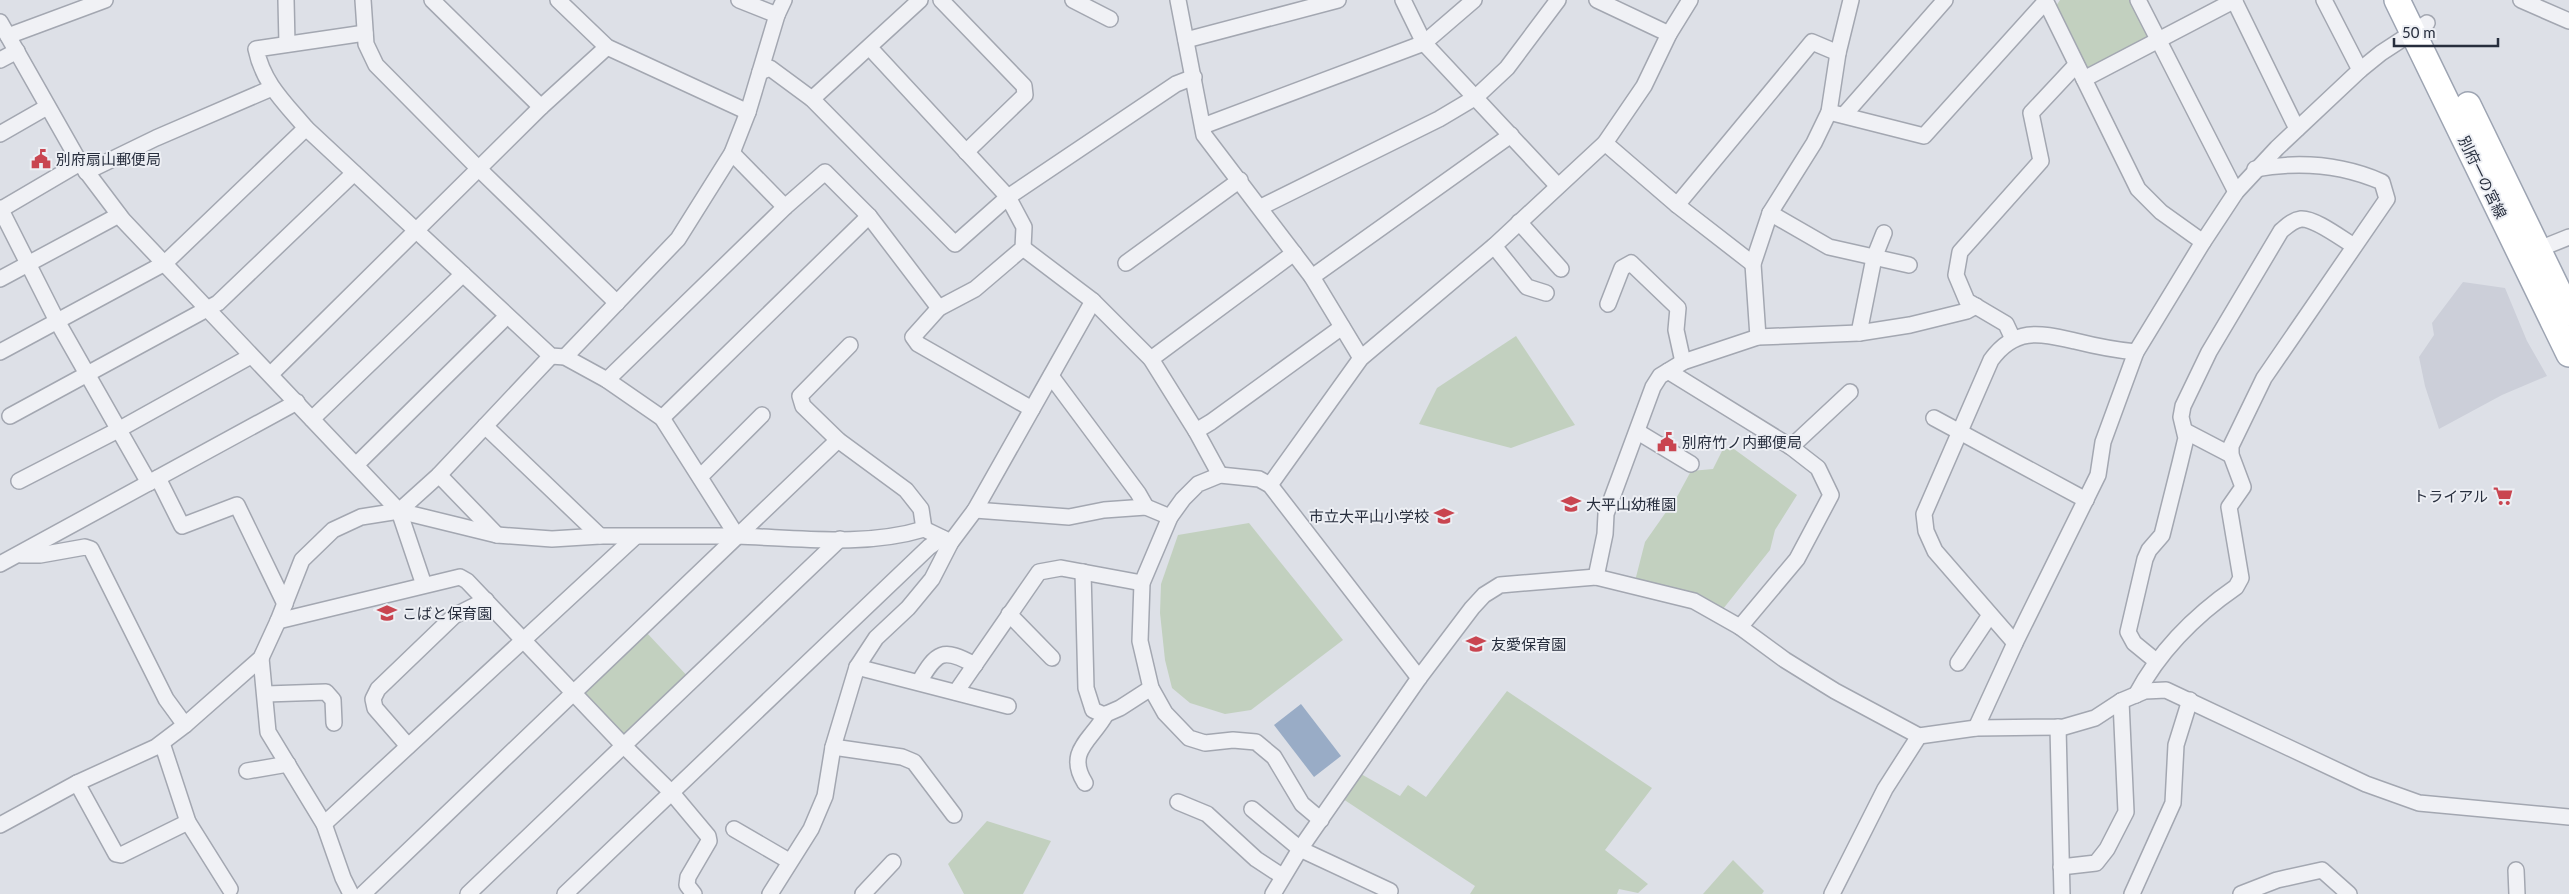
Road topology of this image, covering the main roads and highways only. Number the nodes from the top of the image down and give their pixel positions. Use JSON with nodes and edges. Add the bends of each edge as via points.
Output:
{"nodes":[{"id":1,"x":2397,"y":0,"type":"edge"},
{"id":2,"x":2416,"y":0,"type":"edge"},
{"id":3,"x":2420,"y":27,"type":"junction"},
{"id":4,"x":2569,"y":313,"type":"edge"},
{"id":5,"x":2569,"y":354,"type":"edge"}],
"edges":[{"from":1,"to":3,"type":"main road","name":"別府一の宮線"},
{"from":2,"to":3,"type":"main road","name":"別府一の宮線"},
{"from":3,"to":4,"type":"main road","name":"別府一の宮線","via":[[2539,249]]},
{"from":3,"to":5,"type":"main road","name":"別府一の宮線"}]}
